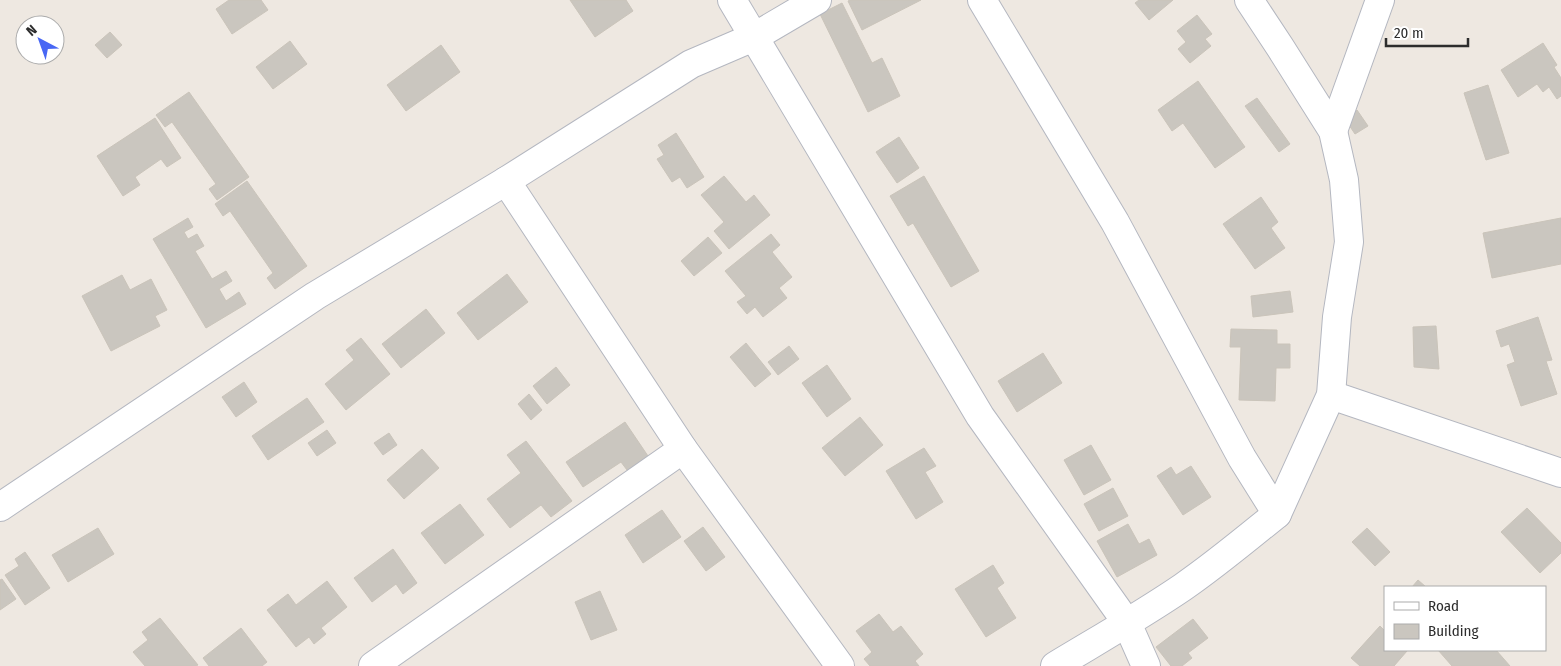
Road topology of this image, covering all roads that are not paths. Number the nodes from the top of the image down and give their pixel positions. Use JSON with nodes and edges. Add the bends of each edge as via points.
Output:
{"nodes":[{"id":1,"x":732,"y":0,"type":"edge"},
{"id":2,"x":817,"y":0,"type":"edge"},
{"id":3,"x":982,"y":0,"type":"edge"},
{"id":4,"x":1249,"y":0,"type":"edge"},
{"id":5,"x":1380,"y":0,"type":"edge"},
{"id":6,"x":754,"y":37,"type":"junction"},
{"id":7,"x":1332,"y":131,"type":"junction"},
{"id":8,"x":506,"y":181,"type":"junction"},
{"id":9,"x":1331,"y":395,"type":"junction"},
{"id":10,"x":683,"y":449,"type":"junction"},
{"id":11,"x":1561,"y":473,"type":"edge"},
{"id":12,"x":0,"y":507,"type":"edge"},
{"id":13,"x":1277,"y":514,"type":"junction"},
{"id":14,"x":1127,"y":623,"type":"junction"},
{"id":15,"x":373,"y":666,"type":"edge"},
{"id":16,"x":840,"y":666,"type":"edge"},
{"id":17,"x":1056,"y":666,"type":"edge"},
{"id":18,"x":1146,"y":666,"type":"edge"}],
"edges":[{"from":1,"to":6,"type":"street"},
{"from":2,"to":6,"type":"street"},
{"from":3,"to":13,"type":"street","via":[[1114,222],[1242,458]]},
{"from":4,"to":7,"type":"street"},
{"from":5,"to":7,"type":"street"},
{"from":6,"to":8,"type":"street","via":[[691,64]]},
{"from":6,"to":14,"type":"street","via":[[980,416]]},
{"from":7,"to":9,"type":"street","via":[[1344,180],[1349,242],[1337,316]]},
{"from":8,"to":10,"type":"street"},
{"from":8,"to":12,"type":"street","via":[[315,296]]},
{"from":9,"to":11,"type":"street"},
{"from":9,"to":13,"type":"street"},
{"from":10,"to":15,"type":"street"},
{"from":10,"to":16,"type":"street"},
{"from":13,"to":14,"type":"street","via":[[1183,587]]},
{"from":14,"to":17,"type":"street"},
{"from":14,"to":18,"type":"street"}]}
